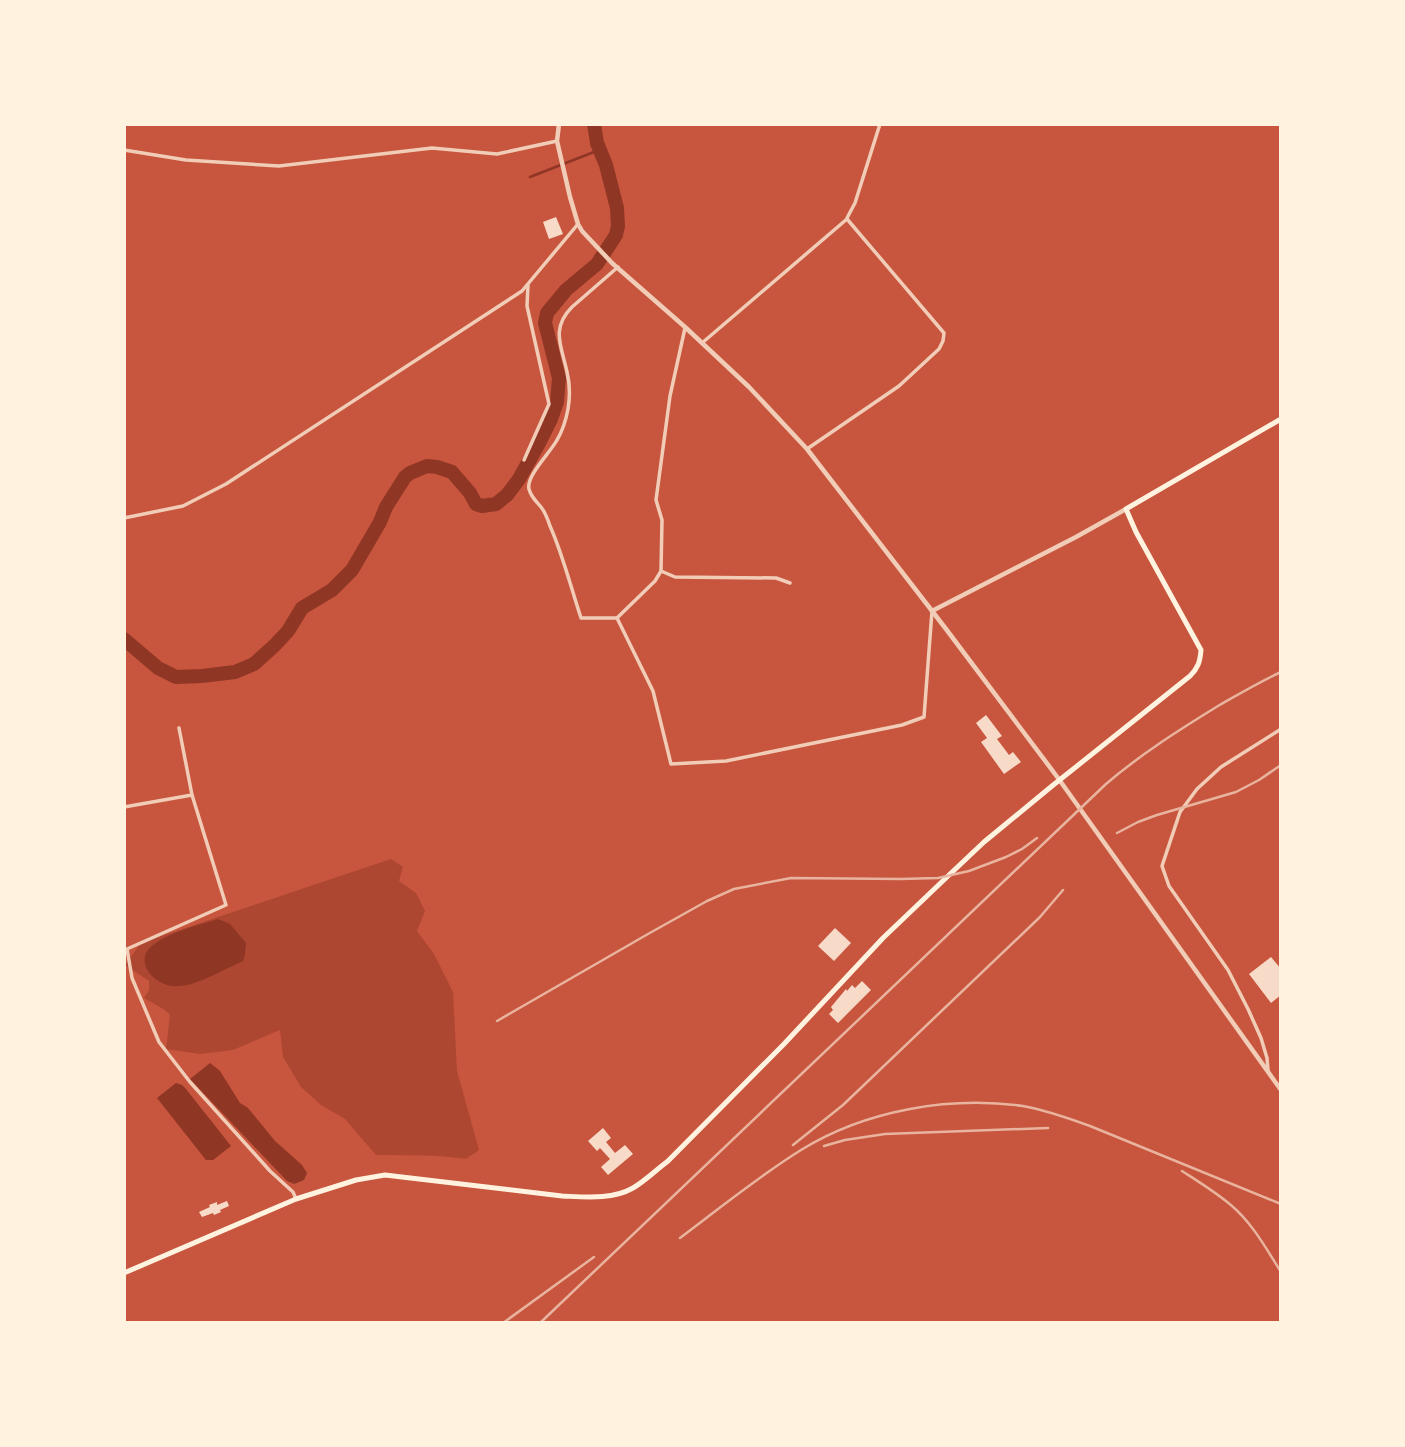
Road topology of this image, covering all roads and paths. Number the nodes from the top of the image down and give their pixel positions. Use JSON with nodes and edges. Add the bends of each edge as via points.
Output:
{"nodes":[{"id":1,"x":559,"y":124,"type":"edge"},
{"id":2,"x":880,"y":124,"type":"edge"},
{"id":3,"x":556,"y":141,"type":"junction"},
{"id":4,"x":124,"y":150,"type":"edge"},
{"id":5,"x":847,"y":219,"type":"junction"},
{"id":6,"x":578,"y":224,"type":"junction"},
{"id":7,"x":618,"y":267,"type":"junction"},
{"id":8,"x":528,"y":283,"type":"junction"},
{"id":9,"x":685,"y":327,"type":"junction"},
{"id":10,"x":702,"y":343,"type":"junction"},
{"id":11,"x":1281,"y":418,"type":"edge"},
{"id":12,"x":807,"y":449,"type":"junction"},
{"id":13,"x":524,"y":460,"type":"dead end"},
{"id":14,"x":1126,"y":509,"type":"junction"},
{"id":15,"x":124,"y":518,"type":"edge"},
{"id":16,"x":661,"y":571,"type":"junction"},
{"id":17,"x":790,"y":583,"type":"dead end"},
{"id":18,"x":932,"y":611,"type":"junction"},
{"id":19,"x":617,"y":618,"type":"junction"},
{"id":20,"x":178,"y":728,"type":"dead end"},
{"id":21,"x":1281,"y":729,"type":"edge"},
{"id":22,"x":192,"y":795,"type":"junction"},
{"id":23,"x":124,"y":807,"type":"edge"},
{"id":24,"x":1268,"y":1073,"type":"junction"},
{"id":25,"x":1281,"y":1090,"type":"edge"},
{"id":26,"x":296,"y":1199,"type":"junction"},
{"id":27,"x":124,"y":1273,"type":"edge"}],
"edges":[{"from":1,"to":3,"type":"street"},
{"from":2,"to":5,"type":"street"},
{"from":3,"to":4,"type":"street","via":[[497,154],[432,148],[279,166],[186,160]]},
{"from":3,"to":6,"type":"street"},
{"from":5,"to":10,"type":"street"},
{"from":5,"to":12,"type":"street","via":[[944,333],[943,341],[899,386]]},
{"from":6,"to":7,"type":"street"},
{"from":6,"to":8,"type":"street"},
{"from":7,"to":9,"type":"street"},
{"from":7,"to":19,"type":"street","via":[[566,313],[559,330],[569,389],[566,418],[549,454],[529,480],[534,500],[551,528],[580,618]]},
{"from":8,"to":13,"type":"street","via":[[527,306],[550,404]]},
{"from":8,"to":15,"type":"street","via":[[226,484],[183,506]]},
{"from":9,"to":10,"type":"street"},
{"from":9,"to":16,"type":"street","via":[[656,500],[662,520]]},
{"from":10,"to":12,"type":"street"},
{"from":11,"to":14,"type":"main road"},
{"from":12,"to":18,"type":"street"},
{"from":14,"to":18,"type":"street"},
{"from":14,"to":26,"type":"main road","via":[[1201,650],[1197,669],[968,858],[883,937],[784,1044],[657,1169],[631,1189],[602,1196],[562,1196],[385,1175]]},
{"from":16,"to":17,"type":"street","via":[[675,577],[776,578]]},
{"from":16,"to":19,"type":"street"},
{"from":18,"to":19,"type":"street","via":[[924,717],[726,761],[671,764],[653,691]]},
{"from":18,"to":24,"type":"street","via":[[1111,851]]},
{"from":20,"to":22,"type":"street"},
{"from":21,"to":24,"type":"street","via":[[1197,789],[1180,813],[1162,866],[1169,886],[1233,979],[1261,1038]]},
{"from":22,"to":23,"type":"street"},
{"from":22,"to":26,"type":"street","via":[[226,905],[127,949],[132,978],[159,1042]]},
{"from":24,"to":25,"type":"street"},
{"from":26,"to":27,"type":"main road"}]}
